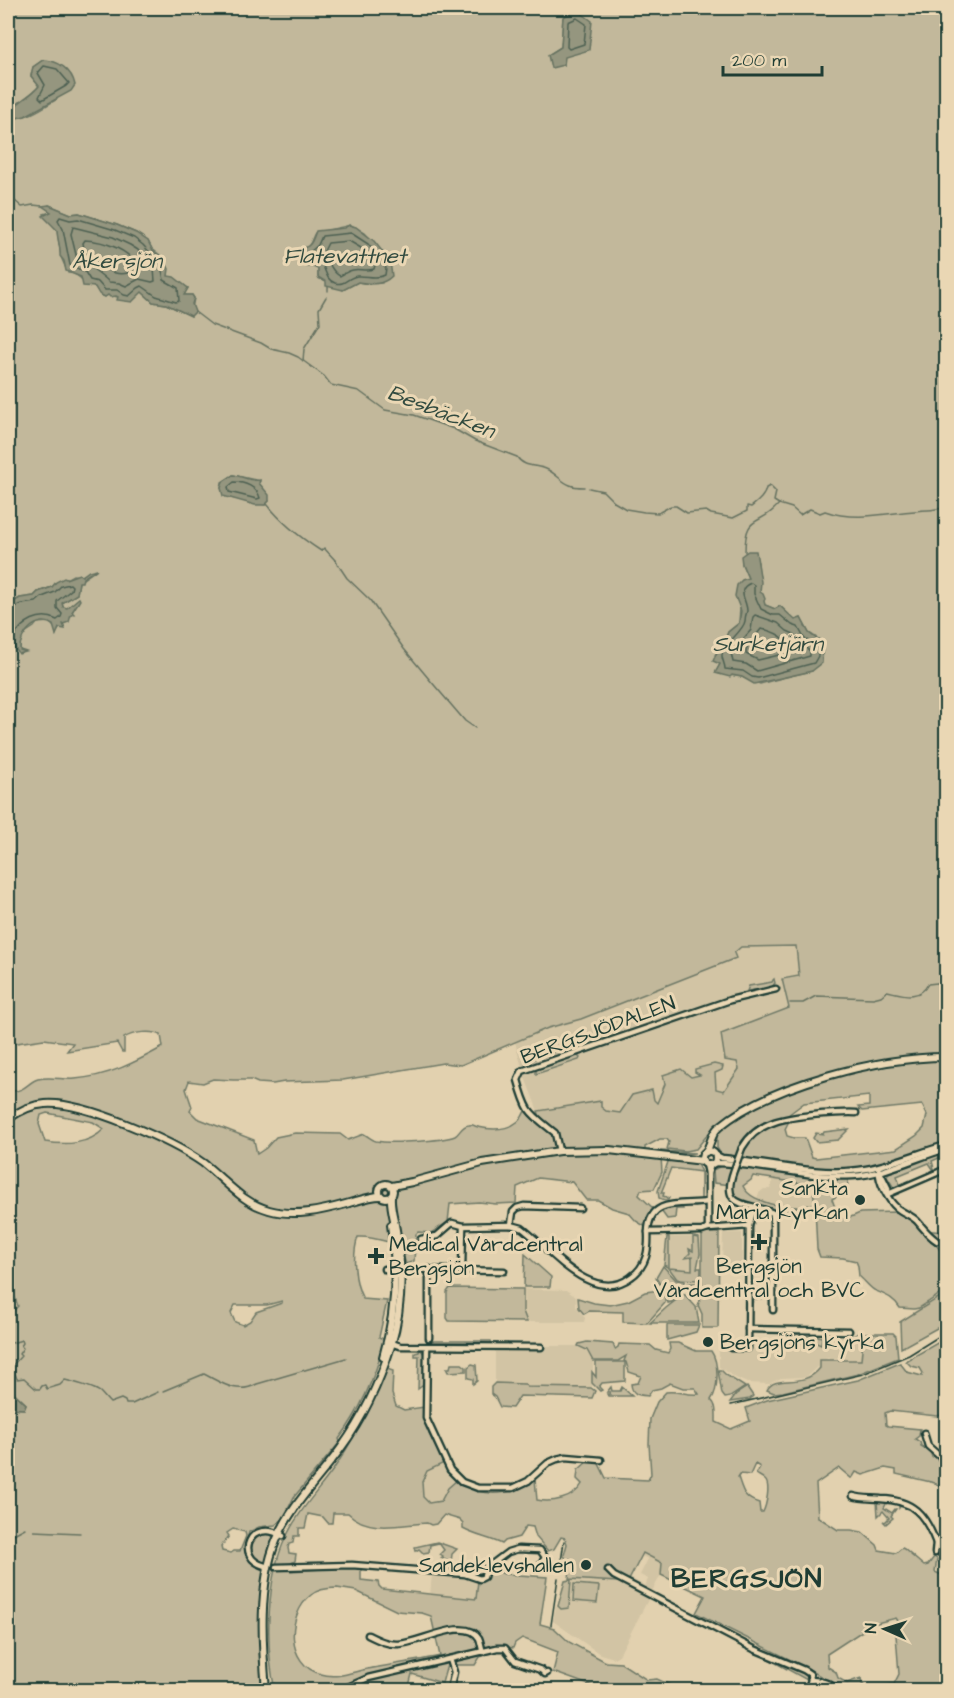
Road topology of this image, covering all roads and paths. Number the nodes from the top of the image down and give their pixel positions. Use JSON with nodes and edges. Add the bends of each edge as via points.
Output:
{"nodes":[{"id":1,"x":776,"y":989,"type":"dead end"},
{"id":2,"x":946,"y":1057,"type":"edge"},
{"id":3,"x":856,"y":1113,"type":"dead end"},
{"id":4,"x":8,"y":1119,"type":"edge"},
{"id":5,"x":946,"y":1147,"type":"edge"},
{"id":6,"x":559,"y":1151,"type":"junction"},
{"id":7,"x":710,"y":1153,"type":"junction"},
{"id":8,"x":680,"y":1157,"type":"junction"},
{"id":9,"x":708,"y":1163,"type":"junction"},
{"id":10,"x":878,"y":1168,"type":"junction"},
{"id":11,"x":888,"y":1168,"type":"junction"},
{"id":12,"x":946,"y":1169,"type":"edge"},
{"id":13,"x":867,"y":1174,"type":"junction"},
{"id":14,"x":881,"y":1178,"type":"junction"},
{"id":15,"x":412,"y":1182,"type":"junction"},
{"id":16,"x":392,"y":1186,"type":"junction"},
{"id":17,"x":379,"y":1188,"type":"junction"},
{"id":18,"x":888,"y":1194,"type":"junction"},
{"id":19,"x":392,"y":1195,"type":"junction"},
{"id":20,"x":382,"y":1197,"type":"junction"},
{"id":21,"x":357,"y":1201,"type":"junction"},
{"id":22,"x":707,"y":1202,"type":"junction"},
{"id":23,"x":580,"y":1208,"type":"dead end"},
{"id":24,"x":754,"y":1208,"type":"junction"},
{"id":25,"x":511,"y":1225,"type":"junction"},
{"id":26,"x":463,"y":1226,"type":"junction"},
{"id":27,"x":749,"y":1226,"type":"junction"},
{"id":28,"x":708,"y":1229,"type":"junction"},
{"id":29,"x":648,"y":1232,"type":"junction"},
{"id":30,"x":421,"y":1239,"type":"dead end"},
{"id":31,"x":937,"y":1241,"type":"dead end"},
{"id":32,"x":384,"y":1269,"type":"dead end"},
{"id":33,"x":398,"y":1269,"type":"junction"},
{"id":34,"x":429,"y":1269,"type":"junction"},
{"id":35,"x":462,"y":1269,"type":"junction"},
{"id":36,"x":504,"y":1270,"type":"dead end"},
{"id":37,"x":773,"y":1310,"type":"dead end"},
{"id":38,"x":748,"y":1329,"type":"junction"},
{"id":39,"x":849,"y":1331,"type":"dead end"},
{"id":40,"x":429,"y":1338,"type":"dead end"},
{"id":41,"x":389,"y":1343,"type":"junction"},
{"id":42,"x":427,"y":1347,"type":"junction"},
{"id":43,"x":541,"y":1347,"type":"dead end"},
{"id":44,"x":731,"y":1348,"type":"dead end"},
{"id":45,"x":924,"y":1433,"type":"dead end"},
{"id":46,"x":601,"y":1460,"type":"dead end"},
{"id":47,"x":946,"y":1462,"type":"edge"},
{"id":48,"x":853,"y":1496,"type":"dead end"},
{"id":49,"x":282,"y":1535,"type":"junction"},
{"id":50,"x":946,"y":1538,"type":"edge"},
{"id":51,"x":936,"y":1543,"type":"junction"},
{"id":52,"x":935,"y":1554,"type":"dead end"},
{"id":53,"x":541,"y":1565,"type":"dead end"},
{"id":54,"x":266,"y":1566,"type":"dead end"},
{"id":55,"x":276,"y":1567,"type":"dead end"},
{"id":56,"x":484,"y":1570,"type":"junction"},
{"id":57,"x":608,"y":1570,"type":"dead end"},
{"id":58,"x":465,"y":1574,"type":"junction"},
{"id":59,"x":368,"y":1635,"type":"dead end"},
{"id":60,"x":483,"y":1652,"type":"junction"},
{"id":61,"x":450,"y":1659,"type":"junction"},
{"id":62,"x":547,"y":1673,"type":"dead end"},
{"id":63,"x":811,"y":1680,"type":"junction"},
{"id":64,"x":268,"y":1690,"type":"edge"},
{"id":65,"x":341,"y":1690,"type":"edge"},
{"id":66,"x":450,"y":1690,"type":"edge"},
{"id":67,"x":807,"y":1690,"type":"edge"},
{"id":68,"x":839,"y":1690,"type":"edge"}],
"edges":[{"from":1,"to":6,"type":"street","name":"BERGSJÖDALEN","via":[[730,1000],[522,1071],[518,1080],[526,1106],[555,1133]]},
{"from":2,"to":7,"type":"main road","via":[[898,1060],[801,1085],[737,1114],[723,1125]]},
{"from":3,"to":24,"type":"street","bridge":true,"via":[[783,1118],[747,1141],[729,1184],[737,1202]]},
{"from":4,"to":21,"type":"main road","via":[[30,1107],[50,1104],[105,1117],[186,1153],[245,1199],[270,1211],[304,1213]]},
{"from":5,"to":10,"type":"street"},
{"from":5,"to":11,"type":"street"},
{"from":6,"to":8,"type":"main road","via":[[609,1150]]},
{"from":6,"to":15,"type":"main road","via":[[482,1163]]},
{"from":7,"to":8,"type":"main road"},
{"from":7,"to":9,"type":"main road"},
{"from":7,"to":9,"type":"main road","via":[[716,1159]]},
{"from":7,"to":10,"type":"street","via":[[722,1158],[830,1171]]},
{"from":8,"to":9,"type":"main road"},
{"from":9,"to":13,"type":"street","via":[[822,1176]]},
{"from":9,"to":22,"type":"street"},
{"from":10,"to":11,"type":"street"},
{"from":10,"to":13,"type":"street"},
{"from":10,"to":14,"type":"street"},
{"from":11,"to":14,"type":"street"},
{"from":12,"to":18,"type":"street"},
{"from":13,"to":14,"type":"street"},
{"from":14,"to":18,"type":"street"},
{"from":15,"to":16,"type":"main road"},
{"from":15,"to":19,"type":"main road"},
{"from":16,"to":17,"type":"main road"},
{"from":16,"to":19,"type":"main road"},
{"from":17,"to":20,"type":"main road"},
{"from":17,"to":21,"type":"main road"},
{"from":18,"to":31,"type":"street","via":[[894,1206],[916,1219],[928,1236]]},
{"from":19,"to":20,"type":"main road"},
{"from":19,"to":33,"type":"main road"},
{"from":20,"to":21,"type":"main road"},
{"from":20,"to":33,"type":"main road","via":[[389,1213]]},
{"from":22,"to":28,"type":"street"},
{"from":22,"to":29,"type":"street","via":[[662,1207],[653,1214]]},
{"from":23,"to":25,"type":"street","via":[[521,1206],[513,1212]]},
{"from":24,"to":27,"type":"street"},
{"from":24,"to":37,"type":"street","via":[[771,1211],[773,1215]]},
{"from":25,"to":26,"type":"street"},
{"from":25,"to":29,"type":"street","via":[[524,1229],[580,1277],[606,1286],[630,1279],[639,1270],[646,1257]]},
{"from":26,"to":30,"type":"street","via":[[450,1224],[437,1236]]},
{"from":26,"to":35,"type":"street"},
{"from":27,"to":28,"type":"street"},
{"from":27,"to":38,"type":"street"},
{"from":28,"to":29,"type":"street"},
{"from":32,"to":33,"type":"street"},
{"from":33,"to":34,"type":"street"},
{"from":33,"to":41,"type":"main road","via":[[399,1307]]},
{"from":34,"to":35,"type":"street"},
{"from":34,"to":40,"type":"street"},
{"from":35,"to":36,"type":"street"},
{"from":38,"to":39,"type":"street"},
{"from":38,"to":44,"type":"street","via":[[748,1348]]},
{"from":41,"to":42,"type":"street"},
{"from":41,"to":49,"type":"main road","via":[[374,1387],[351,1433]]},
{"from":42,"to":43,"type":"street"},
{"from":42,"to":46,"type":"street","via":[[426,1418],[450,1470],[462,1482],[478,1488],[513,1488],[557,1459]]},
{"from":45,"to":47,"type":"street","via":[[928,1446]]},
{"from":48,"to":51,"type":"street","via":[[891,1499],[911,1506],[925,1520]]},
{"from":49,"to":54,"type":"street","via":[[263,1530],[250,1540],[252,1558]]},
{"from":49,"to":64,"type":"main road","via":[[266,1588]]},
{"from":50,"to":51,"type":"street"},
{"from":51,"to":52,"type":"street"},
{"from":53,"to":56,"type":"street","via":[[545,1557],[540,1550],[518,1549],[502,1554]]},
{"from":55,"to":58,"type":"street","via":[[352,1565]]},
{"from":56,"to":58,"type":"street"},
{"from":56,"to":58,"type":"street","via":[[480,1579]]},
{"from":57,"to":63,"type":"street","via":[[754,1649],[804,1670]]},
{"from":59,"to":60,"type":"street","via":[[397,1645],[466,1629],[477,1636]]},
{"from":60,"to":61,"type":"street"},
{"from":60,"to":62,"type":"street","via":[[505,1648],[515,1661]]},
{"from":61,"to":65,"type":"street","via":[[368,1678]]},
{"from":61,"to":66,"type":"street","via":[[454,1672]]},
{"from":63,"to":67,"type":"street"},
{"from":63,"to":68,"type":"street","via":[[823,1681]]}]}
